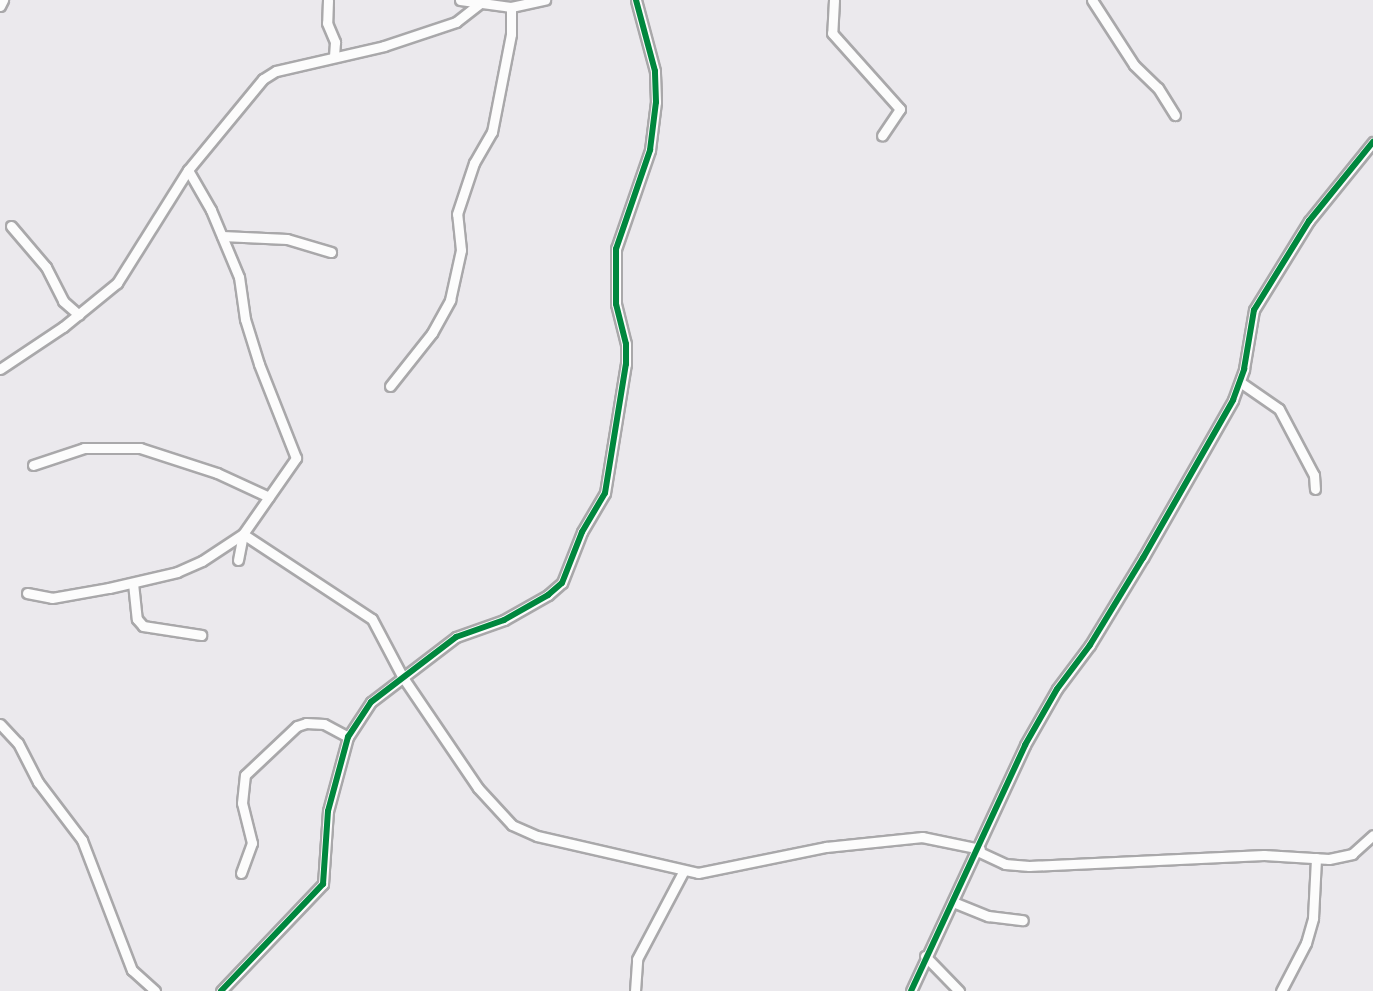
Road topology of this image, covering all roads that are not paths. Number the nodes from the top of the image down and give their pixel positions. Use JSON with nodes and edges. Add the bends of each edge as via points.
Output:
{"nodes":[{"id":1,"x":3,"y":0,"type":"edge"},
{"id":2,"x":328,"y":0,"type":"edge"},
{"id":3,"x":460,"y":0,"type":"edge"},
{"id":4,"x":545,"y":0,"type":"edge"},
{"id":5,"x":636,"y":0,"type":"edge"},
{"id":6,"x":834,"y":0,"type":"edge"},
{"id":7,"x":1092,"y":0,"type":"edge"},
{"id":8,"x":480,"y":3,"type":"junction"},
{"id":9,"x":0,"y":6,"type":"edge"},
{"id":10,"x":512,"y":7,"type":"junction"},
{"id":11,"x":334,"y":56,"type":"junction"},
{"id":12,"x":1175,"y":115,"type":"dead end"},
{"id":13,"x":882,"y":136,"type":"dead end"},
{"id":14,"x":1373,"y":142,"type":"edge"},
{"id":15,"x":188,"y":170,"type":"junction"},
{"id":16,"x":11,"y":226,"type":"dead end"},
{"id":17,"x":222,"y":236,"type":"junction"},
{"id":18,"x":331,"y":252,"type":"dead end"},
{"id":19,"x":79,"y":315,"type":"junction"},
{"id":20,"x":0,"y":369,"type":"edge"},
{"id":21,"x":1240,"y":382,"type":"junction"},
{"id":22,"x":390,"y":386,"type":"dead end"},
{"id":23,"x":33,"y":465,"type":"dead end"},
{"id":24,"x":1315,"y":489,"type":"dead end"},
{"id":25,"x":269,"y":497,"type":"junction"},
{"id":26,"x":243,"y":534,"type":"junction"},
{"id":27,"x":238,"y":560,"type":"dead end"},
{"id":28,"x":133,"y":583,"type":"junction"},
{"id":29,"x":27,"y":593,"type":"dead end"},
{"id":30,"x":201,"y":635,"type":"dead end"},
{"id":31,"x":402,"y":676,"type":"junction"},
{"id":32,"x":0,"y":724,"type":"edge"},
{"id":33,"x":348,"y":737,"type":"junction"},
{"id":34,"x":1373,"y":835,"type":"edge"},
{"id":35,"x":978,"y":850,"type":"junction"},
{"id":36,"x":1316,"y":858,"type":"junction"},
{"id":37,"x":683,"y":872,"type":"junction"},
{"id":38,"x":241,"y":873,"type":"dead end"},
{"id":39,"x":953,"y":902,"type":"junction"},
{"id":40,"x":1023,"y":920,"type":"dead end"},
{"id":41,"x":925,"y":956,"type":"junction"},
{"id":42,"x":155,"y":991,"type":"edge"},
{"id":43,"x":221,"y":991,"type":"edge"},
{"id":44,"x":635,"y":991,"type":"edge"},
{"id":45,"x":911,"y":991,"type":"edge"},
{"id":46,"x":959,"y":991,"type":"edge"},
{"id":47,"x":1281,"y":991,"type":"edge"}],
"edges":[{"from":1,"to":9,"type":"street"},
{"from":2,"to":11,"type":"street","via":[[327,23],[335,42]]},
{"from":3,"to":8,"type":"street"},
{"from":4,"to":10,"type":"street"},
{"from":5,"to":31,"type":"street","via":[[655,71],[656,102],[650,150],[616,249],[616,304],[626,344],[626,364],[610,482],[582,532],[562,583],[529,608],[456,637]]},
{"from":6,"to":13,"type":"street","via":[[832,33],[900,109]]},
{"from":7,"to":12,"type":"street","via":[[1134,65],[1158,88]]},
{"from":8,"to":10,"type":"street"},
{"from":8,"to":11,"type":"street","via":[[456,22],[384,46]]},
{"from":10,"to":22,"type":"street","via":[[511,34],[492,132],[474,163],[458,214],[462,250],[450,300],[432,333]]},
{"from":11,"to":15,"type":"street","via":[[276,70],[263,79]]},
{"from":14,"to":21,"type":"street","via":[[1309,221],[1254,310]]},
{"from":15,"to":17,"type":"street"},
{"from":15,"to":19,"type":"street","via":[[128,269]]},
{"from":16,"to":19,"type":"street","via":[[46,267],[63,301]]},
{"from":17,"to":18,"type":"street","via":[[287,239]]},
{"from":17,"to":25,"type":"street","via":[[239,277],[245,319],[269,392],[296,452],[290,472]]},
{"from":19,"to":20,"type":"street"},
{"from":21,"to":24,"type":"street","via":[[1279,409],[1314,475]]},
{"from":21,"to":35,"type":"street","via":[[1143,558],[1090,645],[1056,689],[1025,745]]},
{"from":23,"to":25,"type":"street","via":[[84,448],[140,448],[217,473]]},
{"from":25,"to":26,"type":"street"},
{"from":26,"to":27,"type":"street"},
{"from":26,"to":28,"type":"street","via":[[202,561]]},
{"from":26,"to":31,"type":"street","via":[[372,619]]},
{"from":28,"to":29,"type":"street","via":[[52,598]]},
{"from":28,"to":30,"type":"street","via":[[137,619],[143,626]]},
{"from":31,"to":33,"type":"street","via":[[371,702]]},
{"from":31,"to":37,"type":"street","via":[[478,788],[512,825],[558,842]]},
{"from":32,"to":42,"type":"street","via":[[18,743],[39,782],[82,840],[132,970]]},
{"from":33,"to":38,"type":"street","via":[[324,724],[297,726],[245,775],[242,803],[252,843]]},
{"from":33,"to":43,"type":"street","via":[[328,811],[323,884]]},
{"from":34,"to":36,"type":"street","via":[[1352,854]]},
{"from":35,"to":36,"type":"street","via":[[1005,864],[1029,866],[1264,855]]},
{"from":35,"to":37,"type":"street","via":[[922,837],[826,847],[710,873]]},
{"from":35,"to":39,"type":"street"},
{"from":36,"to":47,"type":"street","via":[[1313,918],[1306,943]]},
{"from":37,"to":44,"type":"street","via":[[637,958]]},
{"from":39,"to":40,"type":"street","via":[[988,916]]},
{"from":39,"to":41,"type":"street"},
{"from":41,"to":45,"type":"street"},
{"from":41,"to":46,"type":"street"}]}
